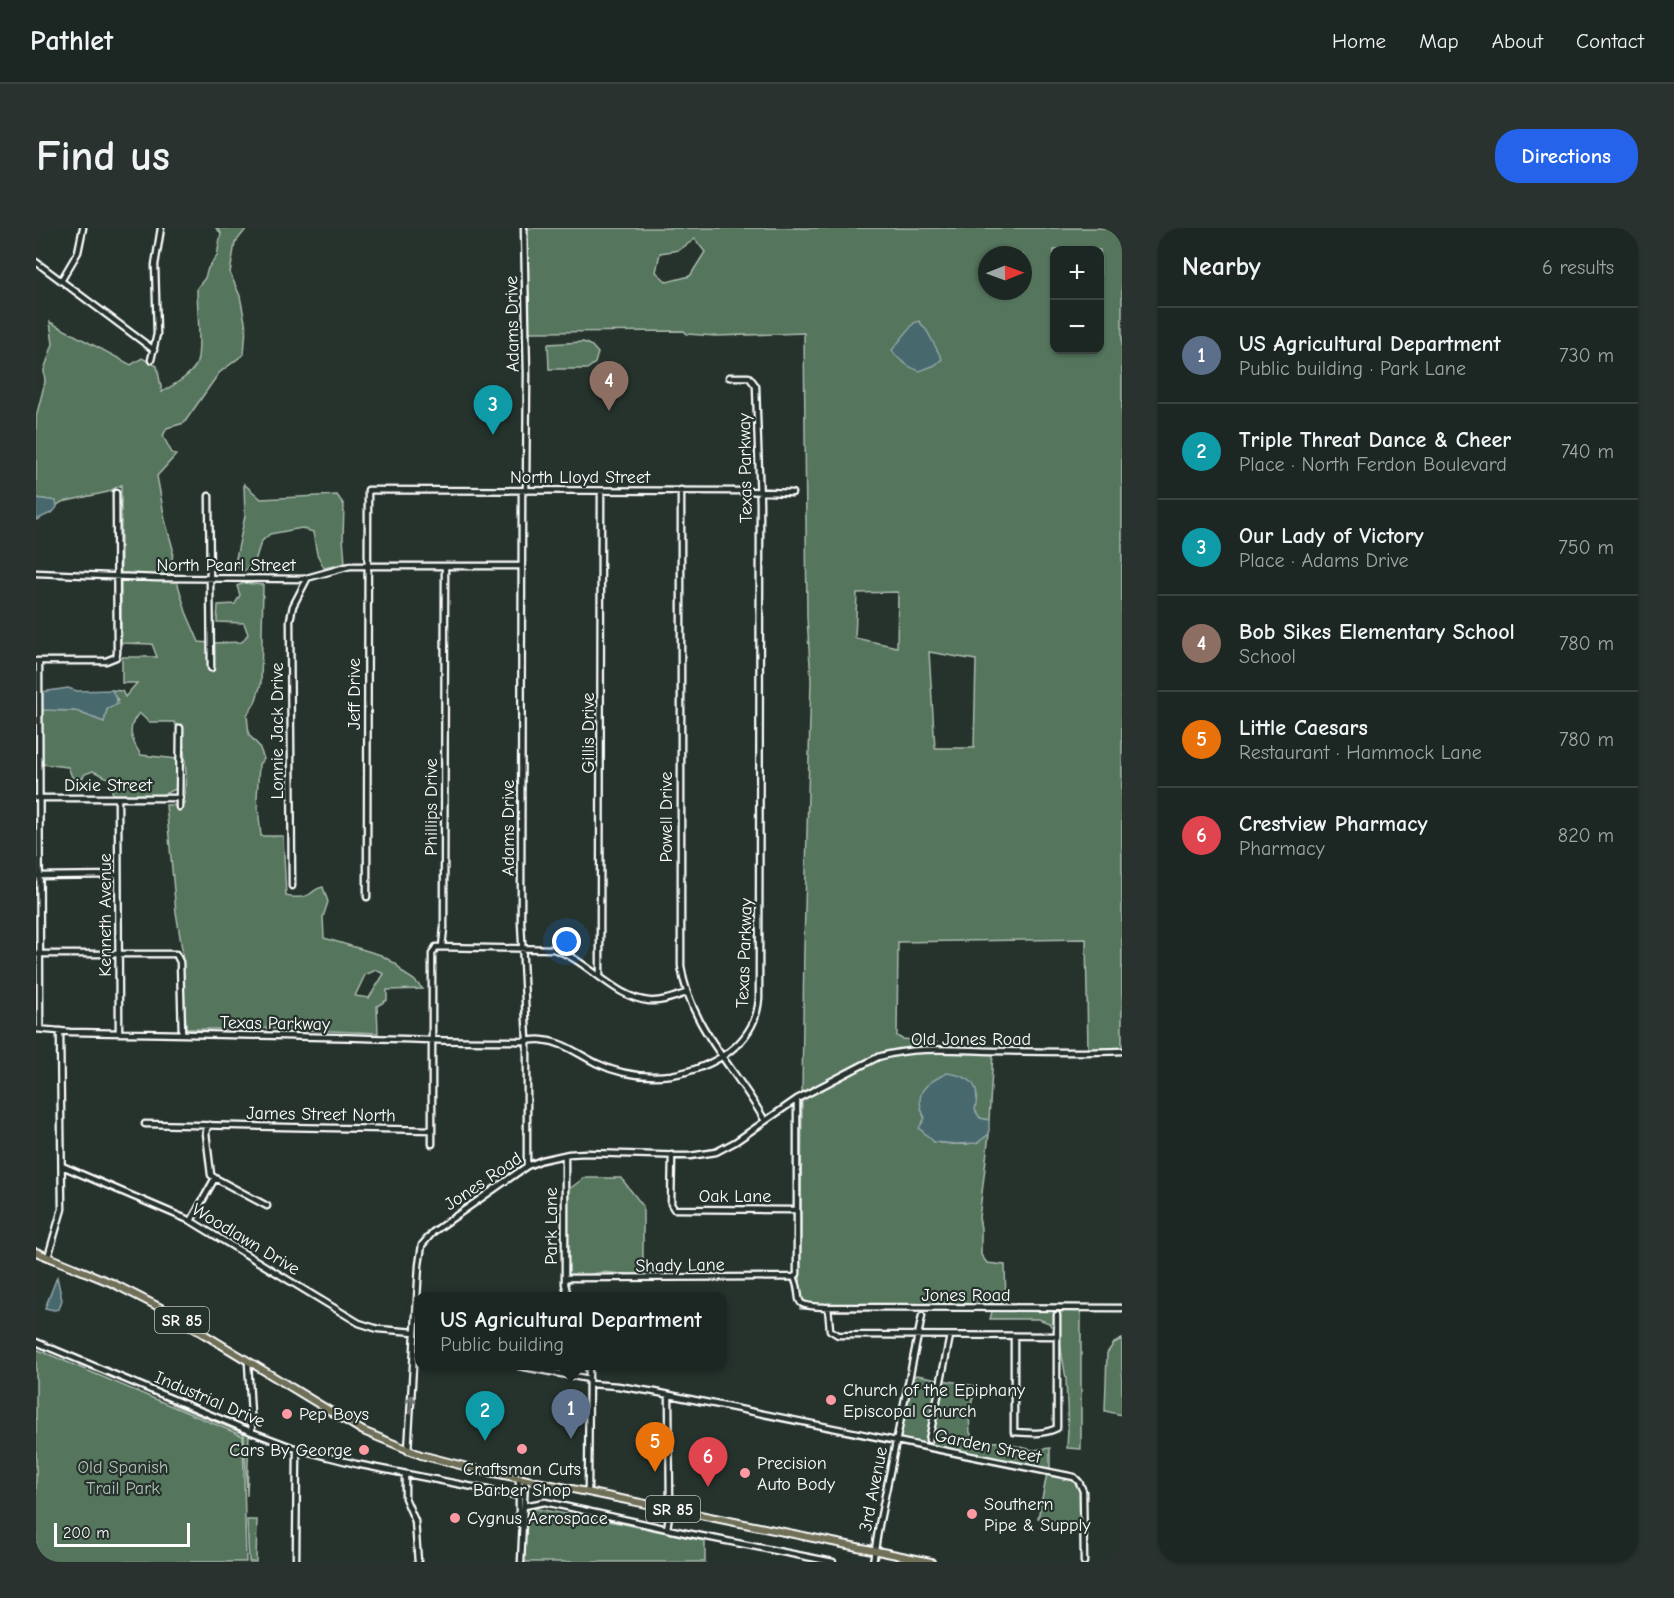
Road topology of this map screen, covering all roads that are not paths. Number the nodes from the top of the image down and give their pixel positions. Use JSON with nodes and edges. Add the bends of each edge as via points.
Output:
{"nodes":[{"id":1,"x":83,"y":228,"type":"edge"},
{"id":2,"x":161,"y":228,"type":"edge"},
{"id":3,"x":524,"y":228,"type":"edge"},
{"id":4,"x":36,"y":262,"type":"edge"},
{"id":5,"x":61,"y":281,"type":"junction"},
{"id":6,"x":154,"y":350,"type":"junction"},
{"id":7,"x":151,"y":360,"type":"dead end"},
{"id":8,"x":729,"y":377,"type":"dead end"},
{"id":9,"x":368,"y":490,"type":"joint"},
{"id":10,"x":681,"y":490,"type":"junction"},
{"id":11,"x":524,"y":491,"type":"junction"},
{"id":12,"x":601,"y":492,"type":"junction"},
{"id":13,"x":759,"y":492,"type":"junction"},
{"id":14,"x":116,"y":493,"type":"dead end"},
{"id":15,"x":792,"y":493,"type":"dead end"},
{"id":16,"x":209,"y":496,"type":"dead end"},
{"id":17,"x":366,"y":566,"type":"junction"},
{"id":18,"x":445,"y":566,"type":"junction"},
{"id":19,"x":522,"y":566,"type":"junction"},
{"id":20,"x":36,"y":573,"type":"edge"},
{"id":21,"x":117,"y":576,"type":"junction"},
{"id":22,"x":210,"y":578,"type":"junction"},
{"id":23,"x":307,"y":579,"type":"junction"},
{"id":24,"x":37,"y":661,"type":"edge"},
{"id":25,"x":211,"y":668,"type":"dead end"},
{"id":26,"x":180,"y":729,"type":"dead end"},
{"id":27,"x":38,"y":798,"type":"edge"},
{"id":28,"x":118,"y":798,"type":"junction"},
{"id":29,"x":180,"y":798,"type":"junction"},
{"id":30,"x":179,"y":807,"type":"dead end"},
{"id":31,"x":38,"y":876,"type":"edge"},
{"id":32,"x":118,"y":876,"type":"junction"},
{"id":33,"x":292,"y":886,"type":"dead end"},
{"id":34,"x":367,"y":897,"type":"dead end"},
{"id":35,"x":442,"y":947,"type":"junction"},
{"id":36,"x":522,"y":947,"type":"junction"},
{"id":37,"x":38,"y":954,"type":"edge"},
{"id":38,"x":119,"y":954,"type":"junction"},
{"id":39,"x":600,"y":976,"type":"junction"},
{"id":40,"x":686,"y":993,"type":"junction"},
{"id":41,"x":38,"y":1029,"type":"edge"},
{"id":42,"x":60,"y":1031,"type":"junction"},
{"id":43,"x":119,"y":1033,"type":"junction"},
{"id":44,"x":182,"y":1034,"type":"junction"},
{"id":45,"x":432,"y":1040,"type":"junction"},
{"id":46,"x":527,"y":1040,"type":"junction"},
{"id":47,"x":1122,"y":1051,"type":"edge"},
{"id":48,"x":723,"y":1058,"type":"junction"},
{"id":49,"x":797,"y":1099,"type":"junction"},
{"id":50,"x":765,"y":1121,"type":"junction"},
{"id":51,"x":145,"y":1124,"type":"dead end"},
{"id":52,"x":211,"y":1125,"type":"junction"},
{"id":53,"x":432,"y":1130,"type":"junction"},
{"id":54,"x":432,"y":1144,"type":"dead end"},
{"id":55,"x":565,"y":1155,"type":"junction"},
{"id":56,"x":672,"y":1155,"type":"junction"},
{"id":57,"x":62,"y":1166,"type":"junction"},
{"id":58,"x":527,"y":1166,"type":"junction"},
{"id":59,"x":215,"y":1178,"type":"junction"},
{"id":60,"x":267,"y":1206,"type":"dead end"},
{"id":61,"x":797,"y":1210,"type":"junction"},
{"id":62,"x":191,"y":1221,"type":"junction"},
{"id":63,"x":36,"y":1252,"type":"edge"},
{"id":64,"x":48,"y":1257,"type":"junction"},
{"id":65,"x":794,"y":1277,"type":"junction"},
{"id":66,"x":565,"y":1278,"type":"junction"},
{"id":67,"x":418,"y":1292,"type":"edge"},
{"id":68,"x":567,"y":1292,"type":"edge"},
{"id":69,"x":828,"y":1307,"type":"junction"},
{"id":70,"x":1122,"y":1308,"type":"edge"},
{"id":71,"x":1057,"y":1315,"type":"dead end"},
{"id":72,"x":922,"y":1317,"type":"dead end"},
{"id":73,"x":415,"y":1332,"type":"edge"},
{"id":74,"x":950,"y":1336,"type":"junction"},
{"id":75,"x":1014,"y":1336,"type":"junction"},
{"id":76,"x":1057,"y":1336,"type":"junction"},
{"id":77,"x":918,"y":1337,"type":"junction"},
{"id":78,"x":36,"y":1342,"type":"edge"},
{"id":79,"x":248,"y":1362,"type":"junction"},
{"id":80,"x":416,"y":1370,"type":"edge"},
{"id":81,"x":541,"y":1370,"type":"edge"},
{"id":82,"x":589,"y":1370,"type":"edge"},
{"id":83,"x":589,"y":1381,"type":"junction"},
{"id":84,"x":669,"y":1395,"type":"junction"},
{"id":85,"x":252,"y":1432,"type":"junction"},
{"id":86,"x":929,"y":1440,"type":"dead end"},
{"id":87,"x":896,"y":1441,"type":"junction"},
{"id":88,"x":297,"y":1449,"type":"junction"},
{"id":89,"x":408,"y":1451,"type":"junction"},
{"id":90,"x":405,"y":1475,"type":"junction"},
{"id":91,"x":522,"y":1478,"type":"junction"},
{"id":92,"x":588,"y":1492,"type":"junction"},
{"id":93,"x":519,"y":1496,"type":"junction"},
{"id":94,"x":524,"y":1506,"type":"junction"},
{"id":95,"x":670,"y":1509,"type":"junction"},
{"id":96,"x":522,"y":1524,"type":"junction"},
{"id":97,"x":667,"y":1529,"type":"junction"},
{"id":98,"x":875,"y":1550,"type":"junction"},
{"id":99,"x":296,"y":1562,"type":"edge"},
{"id":100,"x":418,"y":1562,"type":"edge"},
{"id":101,"x":521,"y":1562,"type":"edge"},
{"id":102,"x":834,"y":1562,"type":"edge"},
{"id":103,"x":873,"y":1562,"type":"edge"},
{"id":104,"x":931,"y":1562,"type":"edge"},
{"id":105,"x":1084,"y":1562,"type":"edge"}],
"edges":[{"from":1,"to":5,"type":"street","via":[[78,252]]},
{"from":2,"to":6,"type":"street","via":[[155,266]]},
{"from":3,"to":11,"type":"street","name":"Adams Drive"},
{"from":4,"to":5,"type":"street"},
{"from":5,"to":6,"type":"street"},
{"from":6,"to":7,"type":"street"},
{"from":8,"to":13,"type":"street","name":"Texas Parkway","via":[[749,378],[756,386]]},
{"from":9,"to":11,"type":"street","name":"North Lloyd Street"},
{"from":9,"to":17,"type":"street","name":"Jeff Drive"},
{"from":10,"to":12,"type":"street","name":"North Lloyd Street"},
{"from":10,"to":13,"type":"street","name":"North Lloyd Street"},
{"from":10,"to":40,"type":"street","name":"Powell Drive","via":[[679,904]]},
{"from":11,"to":12,"type":"street","name":"North Lloyd Street"},
{"from":11,"to":19,"type":"street","name":"Adams Drive"},
{"from":12,"to":39,"type":"street","name":"Gillis Drive"},
{"from":13,"to":15,"type":"street","name":"North Lloyd Street"},
{"from":13,"to":48,"type":"street","name":"Texas Parkway","via":[[759,998],[746,1036]]},
{"from":14,"to":21,"type":"street"},
{"from":16,"to":22,"type":"street"},
{"from":17,"to":18,"type":"street","name":"North Pearl Street"},
{"from":17,"to":23,"type":"street","name":"North Pearl Street","via":[[345,567]]},
{"from":17,"to":34,"type":"street","name":"Jeff Drive"},
{"from":18,"to":19,"type":"street","name":"North Pearl Street"},
{"from":18,"to":35,"type":"street","name":"Phillips Drive"},
{"from":19,"to":36,"type":"street","name":"Adams Drive"},
{"from":20,"to":21,"type":"street","name":"North Pearl Street"},
{"from":21,"to":22,"type":"street","name":"North Pearl Street"},
{"from":21,"to":24,"type":"street","via":[[114,658]]},
{"from":22,"to":23,"type":"street","name":"North Pearl Street"},
{"from":22,"to":25,"type":"street"},
{"from":23,"to":33,"type":"street","name":"Lonnie Jack Drive","via":[[290,620]]},
{"from":24,"to":27,"type":"street"},
{"from":26,"to":29,"type":"street"},
{"from":27,"to":28,"type":"street","name":"Dixie Street"},
{"from":27,"to":31,"type":"street"},
{"from":28,"to":29,"type":"street","name":"Dixie Street"},
{"from":28,"to":32,"type":"street","name":"Kenneth Avenue"},
{"from":29,"to":30,"type":"street"},
{"from":31,"to":32,"type":"street"},
{"from":31,"to":37,"type":"street"},
{"from":32,"to":38,"type":"street","name":"Kenneth Avenue"},
{"from":35,"to":36,"type":"street"},
{"from":35,"to":45,"type":"street","name":"Phillips Drive","via":[[436,947],[432,954]]},
{"from":36,"to":39,"type":"street","via":[[559,951]]},
{"from":36,"to":46,"type":"street","name":"Adams Drive"},
{"from":37,"to":38,"type":"street"},
{"from":37,"to":41,"type":"street"},
{"from":38,"to":43,"type":"street","name":"Kenneth Avenue"},
{"from":38,"to":44,"type":"street","via":[[178,956]]},
{"from":39,"to":40,"type":"street","via":[[638,999],[664,1000]]},
{"from":40,"to":48,"type":"street","name":"Powell Drive","via":[[699,1023]]},
{"from":41,"to":42,"type":"street","name":"Texas Parkway"},
{"from":42,"to":43,"type":"street","name":"Texas Parkway"},
{"from":42,"to":57,"type":"street"},
{"from":43,"to":44,"type":"street","name":"Texas Parkway"},
{"from":44,"to":45,"type":"street","name":"Texas Parkway"},
{"from":45,"to":46,"type":"street","name":"Texas Parkway"},
{"from":45,"to":53,"type":"street"},
{"from":46,"to":48,"type":"street","name":"Texas Parkway","via":[[554,1041],[610,1069],[637,1075],[689,1071]]},
{"from":46,"to":58,"type":"street","name":"Adams Drive"},
{"from":47,"to":49,"type":"street","name":"Old Jones Road","via":[[1076,1054],[928,1049],[891,1053]]},
{"from":48,"to":50,"type":"street","name":"Powell Drive"},
{"from":49,"to":50,"type":"street","name":"Old Jones Road"},
{"from":49,"to":61,"type":"street","name":"Jones Road"},
{"from":50,"to":56,"type":"street","name":"Jones Road","via":[[716,1152]]},
{"from":51,"to":52,"type":"street","name":"James Street North"},
{"from":52,"to":53,"type":"street","name":"James Street North"},
{"from":52,"to":59,"type":"street","via":[[206,1133],[211,1174]]},
{"from":53,"to":54,"type":"street"},
{"from":55,"to":56,"type":"street","name":"Jones Road"},
{"from":55,"to":58,"type":"street","name":"Jones Road"},
{"from":55,"to":66,"type":"street","name":"Park Lane"},
{"from":56,"to":61,"type":"street","name":"Oak Lane","via":[[673,1208]]},
{"from":57,"to":62,"type":"street","name":"Woodlawn Drive"},
{"from":57,"to":64,"type":"street","via":[[62,1212]]},
{"from":58,"to":67,"type":"street","name":"Jones Road","via":[[423,1242]]},
{"from":59,"to":60,"type":"street"},
{"from":59,"to":62,"type":"street"},
{"from":61,"to":65,"type":"street","name":"Jones Road"},
{"from":62,"to":73,"type":"street","name":"Woodlawn Drive","via":[[359,1323]]},
{"from":63,"to":64,"type":"main road","number":"SR 85"},
{"from":64,"to":79,"type":"main road","number":"SR 85","via":[[161,1308]]},
{"from":65,"to":66,"type":"street","name":"Shady Lane"},
{"from":65,"to":69,"type":"street","name":"Jones Road","via":[[801,1303]]},
{"from":66,"to":68,"type":"street","name":"Park Lane"},
{"from":69,"to":70,"type":"street","name":"Jones Road"},
{"from":69,"to":77,"type":"street","via":[[830,1330],[838,1335]]},
{"from":71,"to":76,"type":"street"},
{"from":72,"to":77,"type":"street","name":"3rd Avenue"},
{"from":74,"to":75,"type":"street"},
{"from":74,"to":77,"type":"street"},
{"from":74,"to":86,"type":"street"},
{"from":75,"to":76,"type":"street"},
{"from":75,"to":76,"type":"street","via":[[1014,1432],[1044,1433],[1057,1428]]},
{"from":77,"to":87,"type":"street","name":"3rd Avenue"},
{"from":78,"to":85,"type":"street","name":"Industrial Drive"},
{"from":79,"to":85,"type":"street"},
{"from":79,"to":89,"type":"main road","number":"SR 85","via":[[348,1423]]},
{"from":89,"to":80,"type":"street","name":"Jones Road","one_way":true},
{"from":81,"to":83,"type":"street","name":"Garden Street"},
{"from":82,"to":83,"type":"street"},
{"from":83,"to":84,"type":"street","name":"Garden Street"},
{"from":83,"to":92,"type":"street"},
{"from":84,"to":87,"type":"street","name":"Garden Street"},
{"from":84,"to":95,"type":"street"},
{"from":85,"to":88,"type":"street","name":"Industrial Drive"},
{"from":87,"to":98,"type":"street","name":"3rd Avenue"},
{"from":87,"to":105,"type":"street","name":"Garden Street","via":[[1074,1477],[1083,1491]]},
{"from":88,"to":90,"type":"street","name":"Industrial Drive"},
{"from":88,"to":99,"type":"street"},
{"from":89,"to":91,"type":"main road","number":"SR 85"},
{"from":90,"to":93,"type":"street","name":"Industrial Drive"},
{"from":90,"to":100,"type":"street","via":[[405,1498],[415,1521]]},
{"from":91,"to":92,"type":"main road","number":"SR 85"},
{"from":91,"to":93,"type":"street"},
{"from":91,"to":94,"type":"street"},
{"from":92,"to":95,"type":"main road","number":"SR 85"},
{"from":93,"to":96,"type":"street"},
{"from":94,"to":96,"type":"street"},
{"from":94,"to":97,"type":"street","via":[[544,1502]]},
{"from":95,"to":97,"type":"street"},
{"from":95,"to":98,"type":"main road","number":"SR 85"},
{"from":96,"to":101,"type":"street"},
{"from":97,"to":102,"type":"street"},
{"from":98,"to":103,"type":"street","name":"3rd Avenue"},
{"from":98,"to":104,"type":"main road","number":"SR 85"}]}
